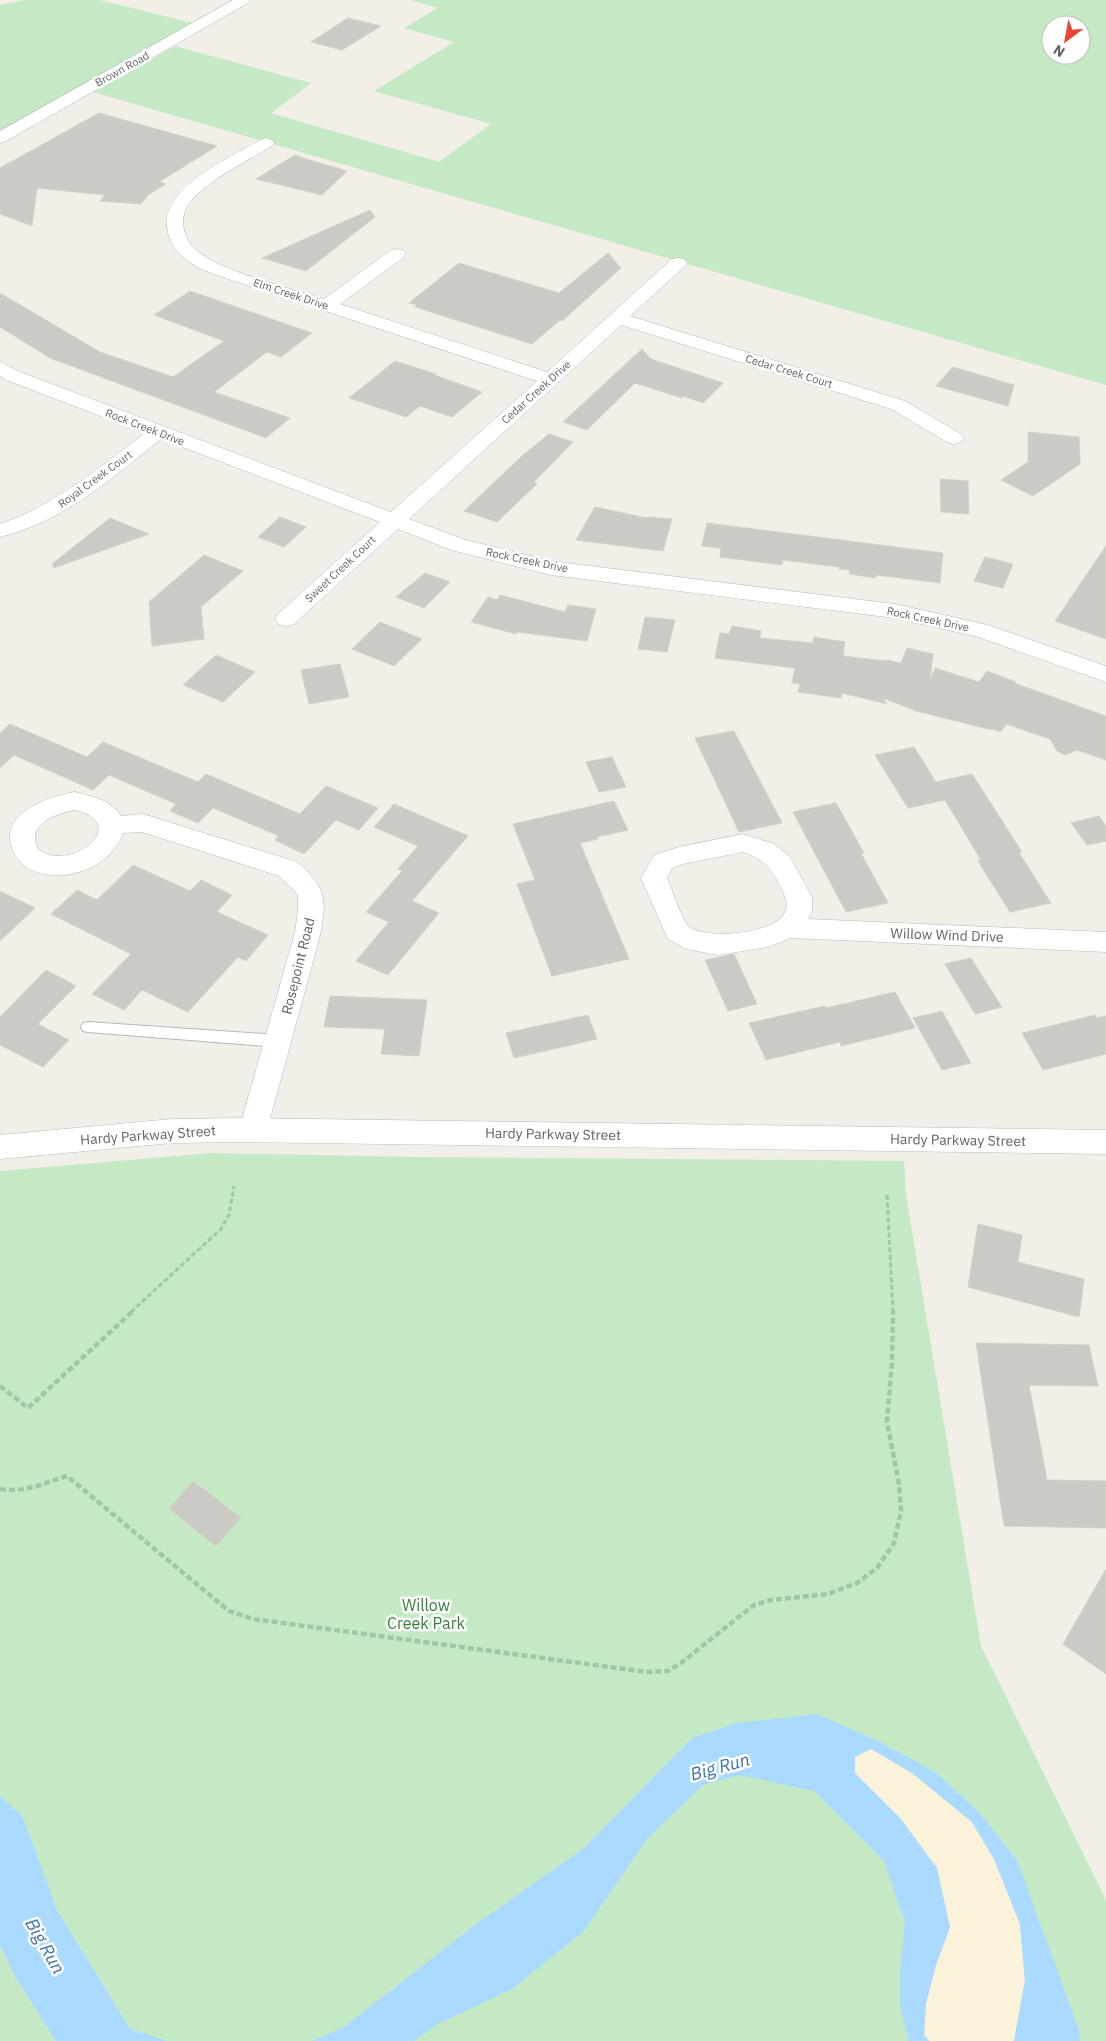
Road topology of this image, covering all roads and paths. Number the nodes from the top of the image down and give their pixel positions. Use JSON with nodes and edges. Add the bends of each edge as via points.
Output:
{"nodes":[{"id":1,"x":243,"y":0,"type":"edge"},
{"id":2,"x":0,"y":138,"type":"edge"},
{"id":3,"x":266,"y":143,"type":"dead end"},
{"id":4,"x":397,"y":254,"type":"dead end"},
{"id":5,"x":678,"y":263,"type":"dead end"},
{"id":6,"x":326,"y":306,"type":"junction"},
{"id":7,"x":618,"y":318,"type":"junction"},
{"id":8,"x":0,"y":368,"type":"edge"},
{"id":9,"x":550,"y":379,"type":"junction"},
{"id":10,"x":158,"y":432,"type":"junction"},
{"id":11,"x":954,"y":438,"type":"dead end"},
{"id":12,"x":394,"y":520,"type":"junction"},
{"id":13,"x":0,"y":531,"type":"edge"},
{"id":14,"x":286,"y":619,"type":"dead end"},
{"id":15,"x":1106,"y":674,"type":"edge"},
{"id":16,"x":113,"y":825,"type":"dead end"},
{"id":17,"x":789,"y":928,"type":"junction"},
{"id":18,"x":1106,"y":942,"type":"edge"},
{"id":19,"x":88,"y":1027,"type":"dead end"},
{"id":20,"x":279,"y":1041,"type":"junction"},
{"id":21,"x":253,"y":1130,"type":"junction"},
{"id":22,"x":1106,"y":1142,"type":"edge"},
{"id":23,"x":0,"y":1147,"type":"edge"},
{"id":24,"x":234,"y":1186,"type":"dead end"},
{"id":25,"x":887,"y":1195,"type":"dead end"},
{"id":26,"x":1,"y":1389,"type":"edge"},
{"id":27,"x":0,"y":1489,"type":"edge"}],
"edges":[{"from":1,"to":2,"type":"street","name":"Brown Road"},
{"from":3,"to":6,"type":"street","name":"Elm Creek Drive","via":[[201,184],[181,201],[173,218],[176,235],[186,252],[208,266]]},
{"from":4,"to":6,"type":"street"},
{"from":5,"to":7,"type":"street","name":"Cedar Creek Drive"},
{"from":6,"to":9,"type":"street","name":"Elm Creek Drive"},
{"from":7,"to":9,"type":"street","name":"Cedar Creek Drive"},
{"from":7,"to":11,"type":"street","name":"Cedar Creek Court","via":[[898,405]]},
{"from":8,"to":10,"type":"street","name":"Rock Creek Drive","via":[[13,376]]},
{"from":9,"to":12,"type":"street","name":"Cedar Creek Drive"},
{"from":10,"to":12,"type":"street","name":"Rock Creek Drive"},
{"from":10,"to":13,"type":"street","name":"Royal Creek Court","via":[[73,498],[44,514]]},
{"from":12,"to":14,"type":"street","name":"Sweet Creek Court"},
{"from":12,"to":15,"type":"street","name":"Rock Creek Drive","via":[[460,545],[551,568],[895,611],[980,630]]},
{"from":16,"to":20,"type":"street","name":"Rosepoint Road","via":[[143,823],[288,869],[304,883],[313,900],[312,908]]},
{"from":17,"to":17,"type":"street","name":"Willow Wind Drive","via":[[768,937],[718,945],[695,942],[677,932],[654,878],[663,862],[679,856],[743,843],[765,850],[781,864],[799,897],[799,912]]},
{"from":17,"to":18,"type":"street","name":"Willow Wind Drive"},
{"from":19,"to":20,"type":"lane"},
{"from":20,"to":21,"type":"street","name":"Rosepoint Road"},
{"from":21,"to":22,"type":"street","name":"Hardy Parkway Street"},
{"from":21,"to":23,"type":"street","name":"Hardy Parkway Street","via":[[172,1131]]},
{"from":24,"to":26,"type":"path","via":[[229,1215],[220,1229],[28,1408]]},
{"from":25,"to":27,"type":"path","via":[[893,1300],[887,1422],[900,1484],[901,1511],[894,1543],[877,1568],[857,1583],[828,1594],[754,1604],[668,1671],[648,1672],[253,1619],[229,1611],[67,1476],[12,1493]]}]}
